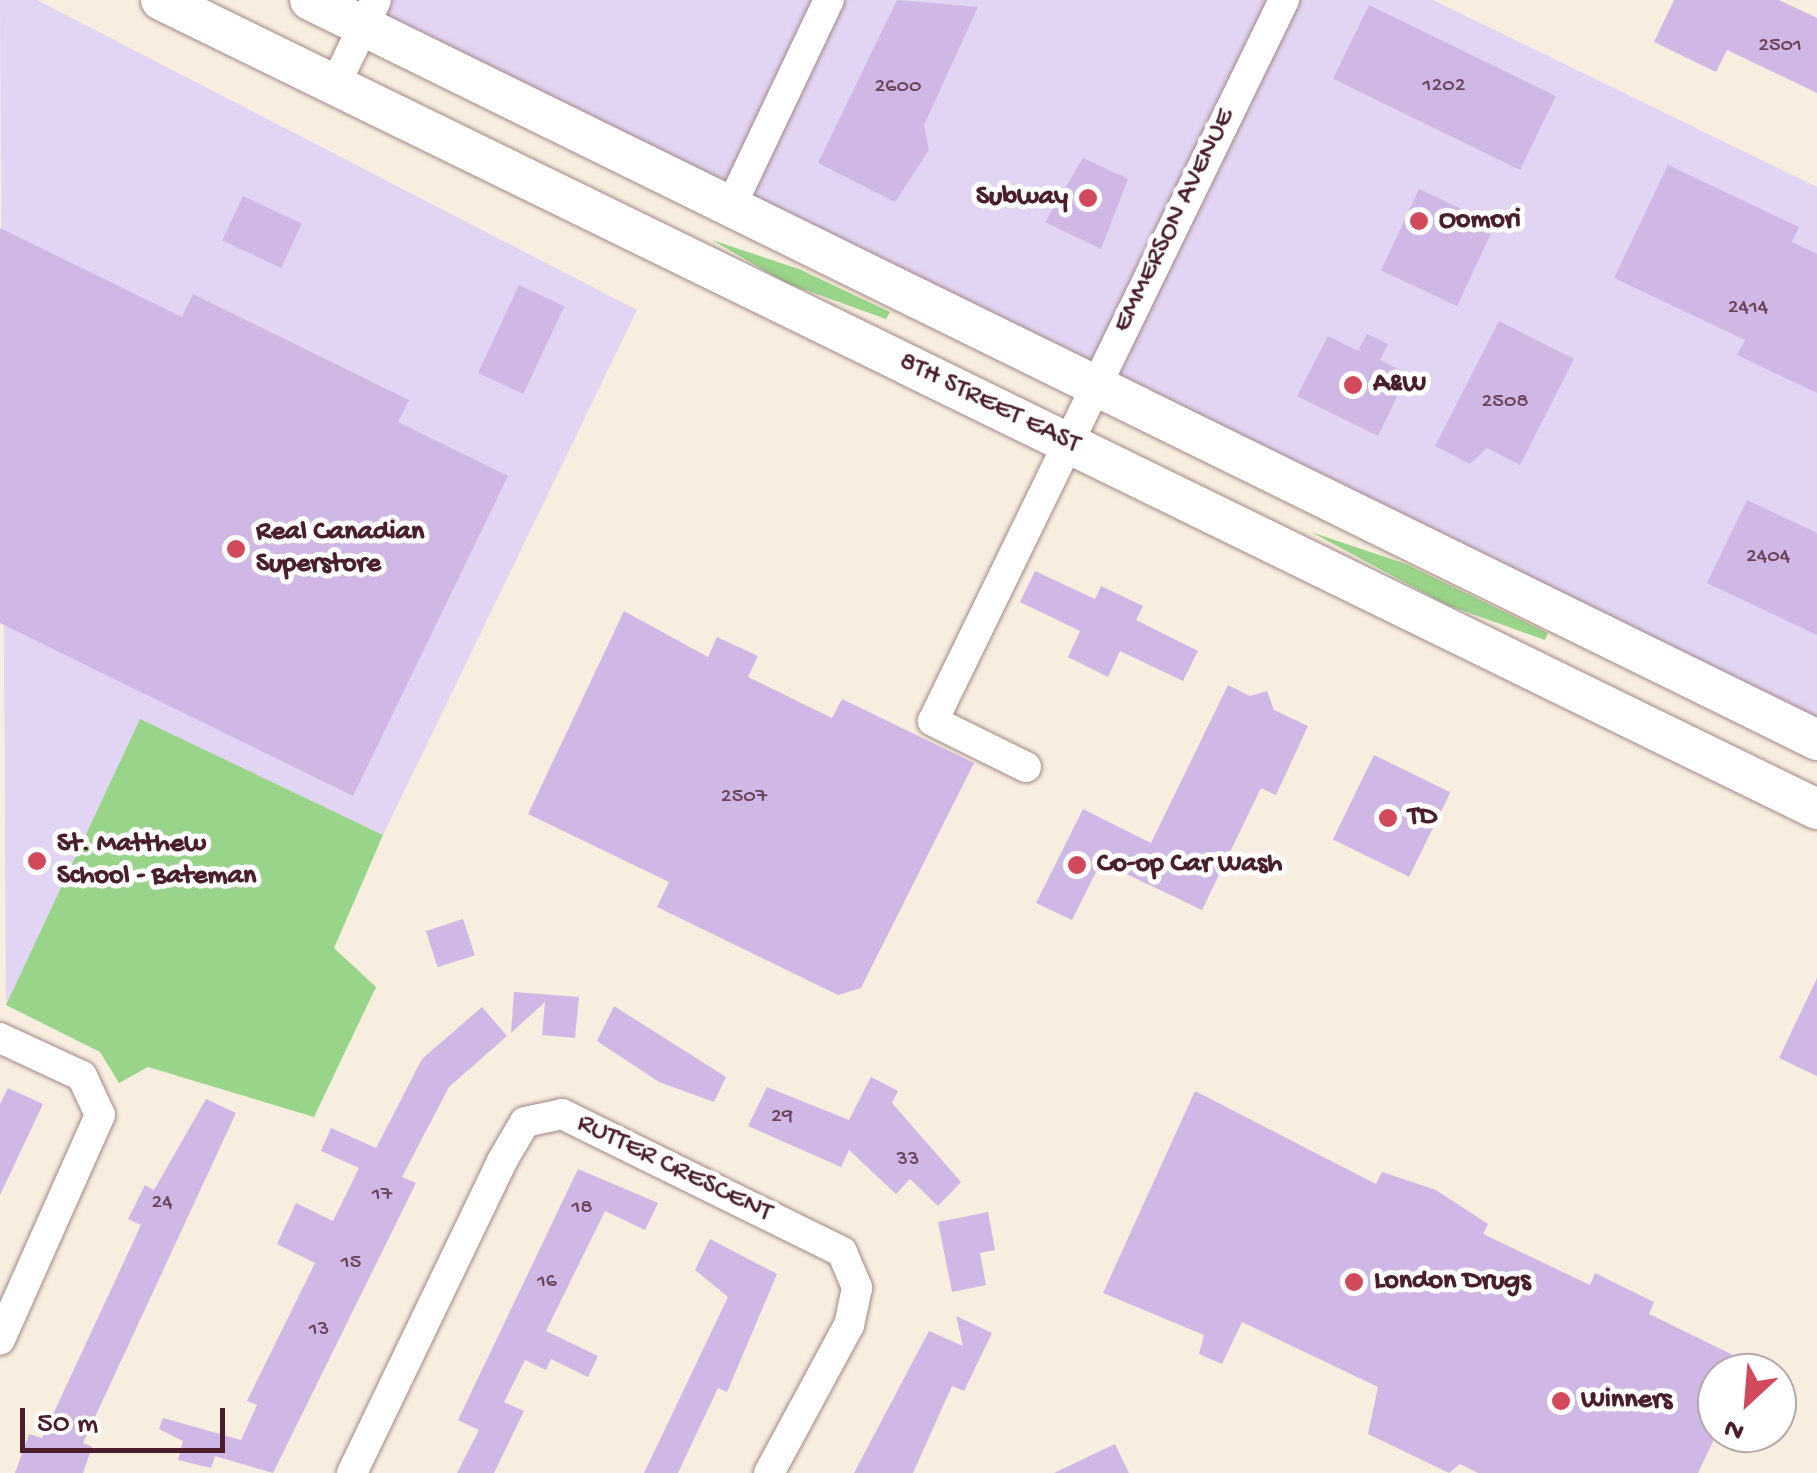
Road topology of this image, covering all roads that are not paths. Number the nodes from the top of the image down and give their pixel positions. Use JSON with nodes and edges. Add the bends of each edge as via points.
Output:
{"nodes":[{"id":1,"x":161,"y":0,"type":"edge"},
{"id":2,"x":310,"y":0,"type":"edge"},
{"id":3,"x":829,"y":0,"type":"edge"},
{"id":4,"x":1284,"y":0,"type":"edge"},
{"id":5,"x":370,"y":13,"type":"edge"},
{"id":6,"x":335,"y":85,"type":"junction"},
{"id":7,"x":732,"y":204,"type":"junction"},
{"id":8,"x":1095,"y":386,"type":"junction"},
{"id":9,"x":1068,"y":442,"type":"junction"},
{"id":10,"x":1817,"y":740,"type":"edge"},
{"id":11,"x":1026,"y":767,"type":"dead end"},
{"id":12,"x":1816,"y":807,"type":"edge"},
{"id":13,"x":0,"y":1038,"type":"edge"},
{"id":14,"x":0,"y":1340,"type":"edge"},
{"id":15,"x":352,"y":1473,"type":"edge"},
{"id":16,"x":769,"y":1473,"type":"edge"}],
"edges":[{"from":1,"to":6,"type":"main road","name":"8TH STREET EAST"},
{"from":2,"to":5,"type":"main road"},
{"from":3,"to":7,"type":"street"},
{"from":4,"to":8,"type":"street","name":"EMMERSON AVENUE"},
{"from":5,"to":6,"type":"street"},
{"from":5,"to":7,"type":"main road"},
{"from":6,"to":9,"type":"main road","name":"8TH STREET EAST"},
{"from":7,"to":8,"type":"main road"},
{"from":8,"to":9,"type":"street","name":"EMMERSON AVENUE"},
{"from":8,"to":10,"type":"main road"},
{"from":9,"to":11,"type":"street","name":"EMMERSON AVENUE","via":[[933,721]]},
{"from":9,"to":12,"type":"main road","name":"8TH STREET EAST"},
{"from":13,"to":14,"type":"street","via":[[82,1076],[100,1115]]},
{"from":15,"to":16,"type":"street","name":"RUTTER CRESCENT","via":[[502,1161],[525,1122],[562,1114],[842,1252],[858,1288],[849,1325]]}]}
